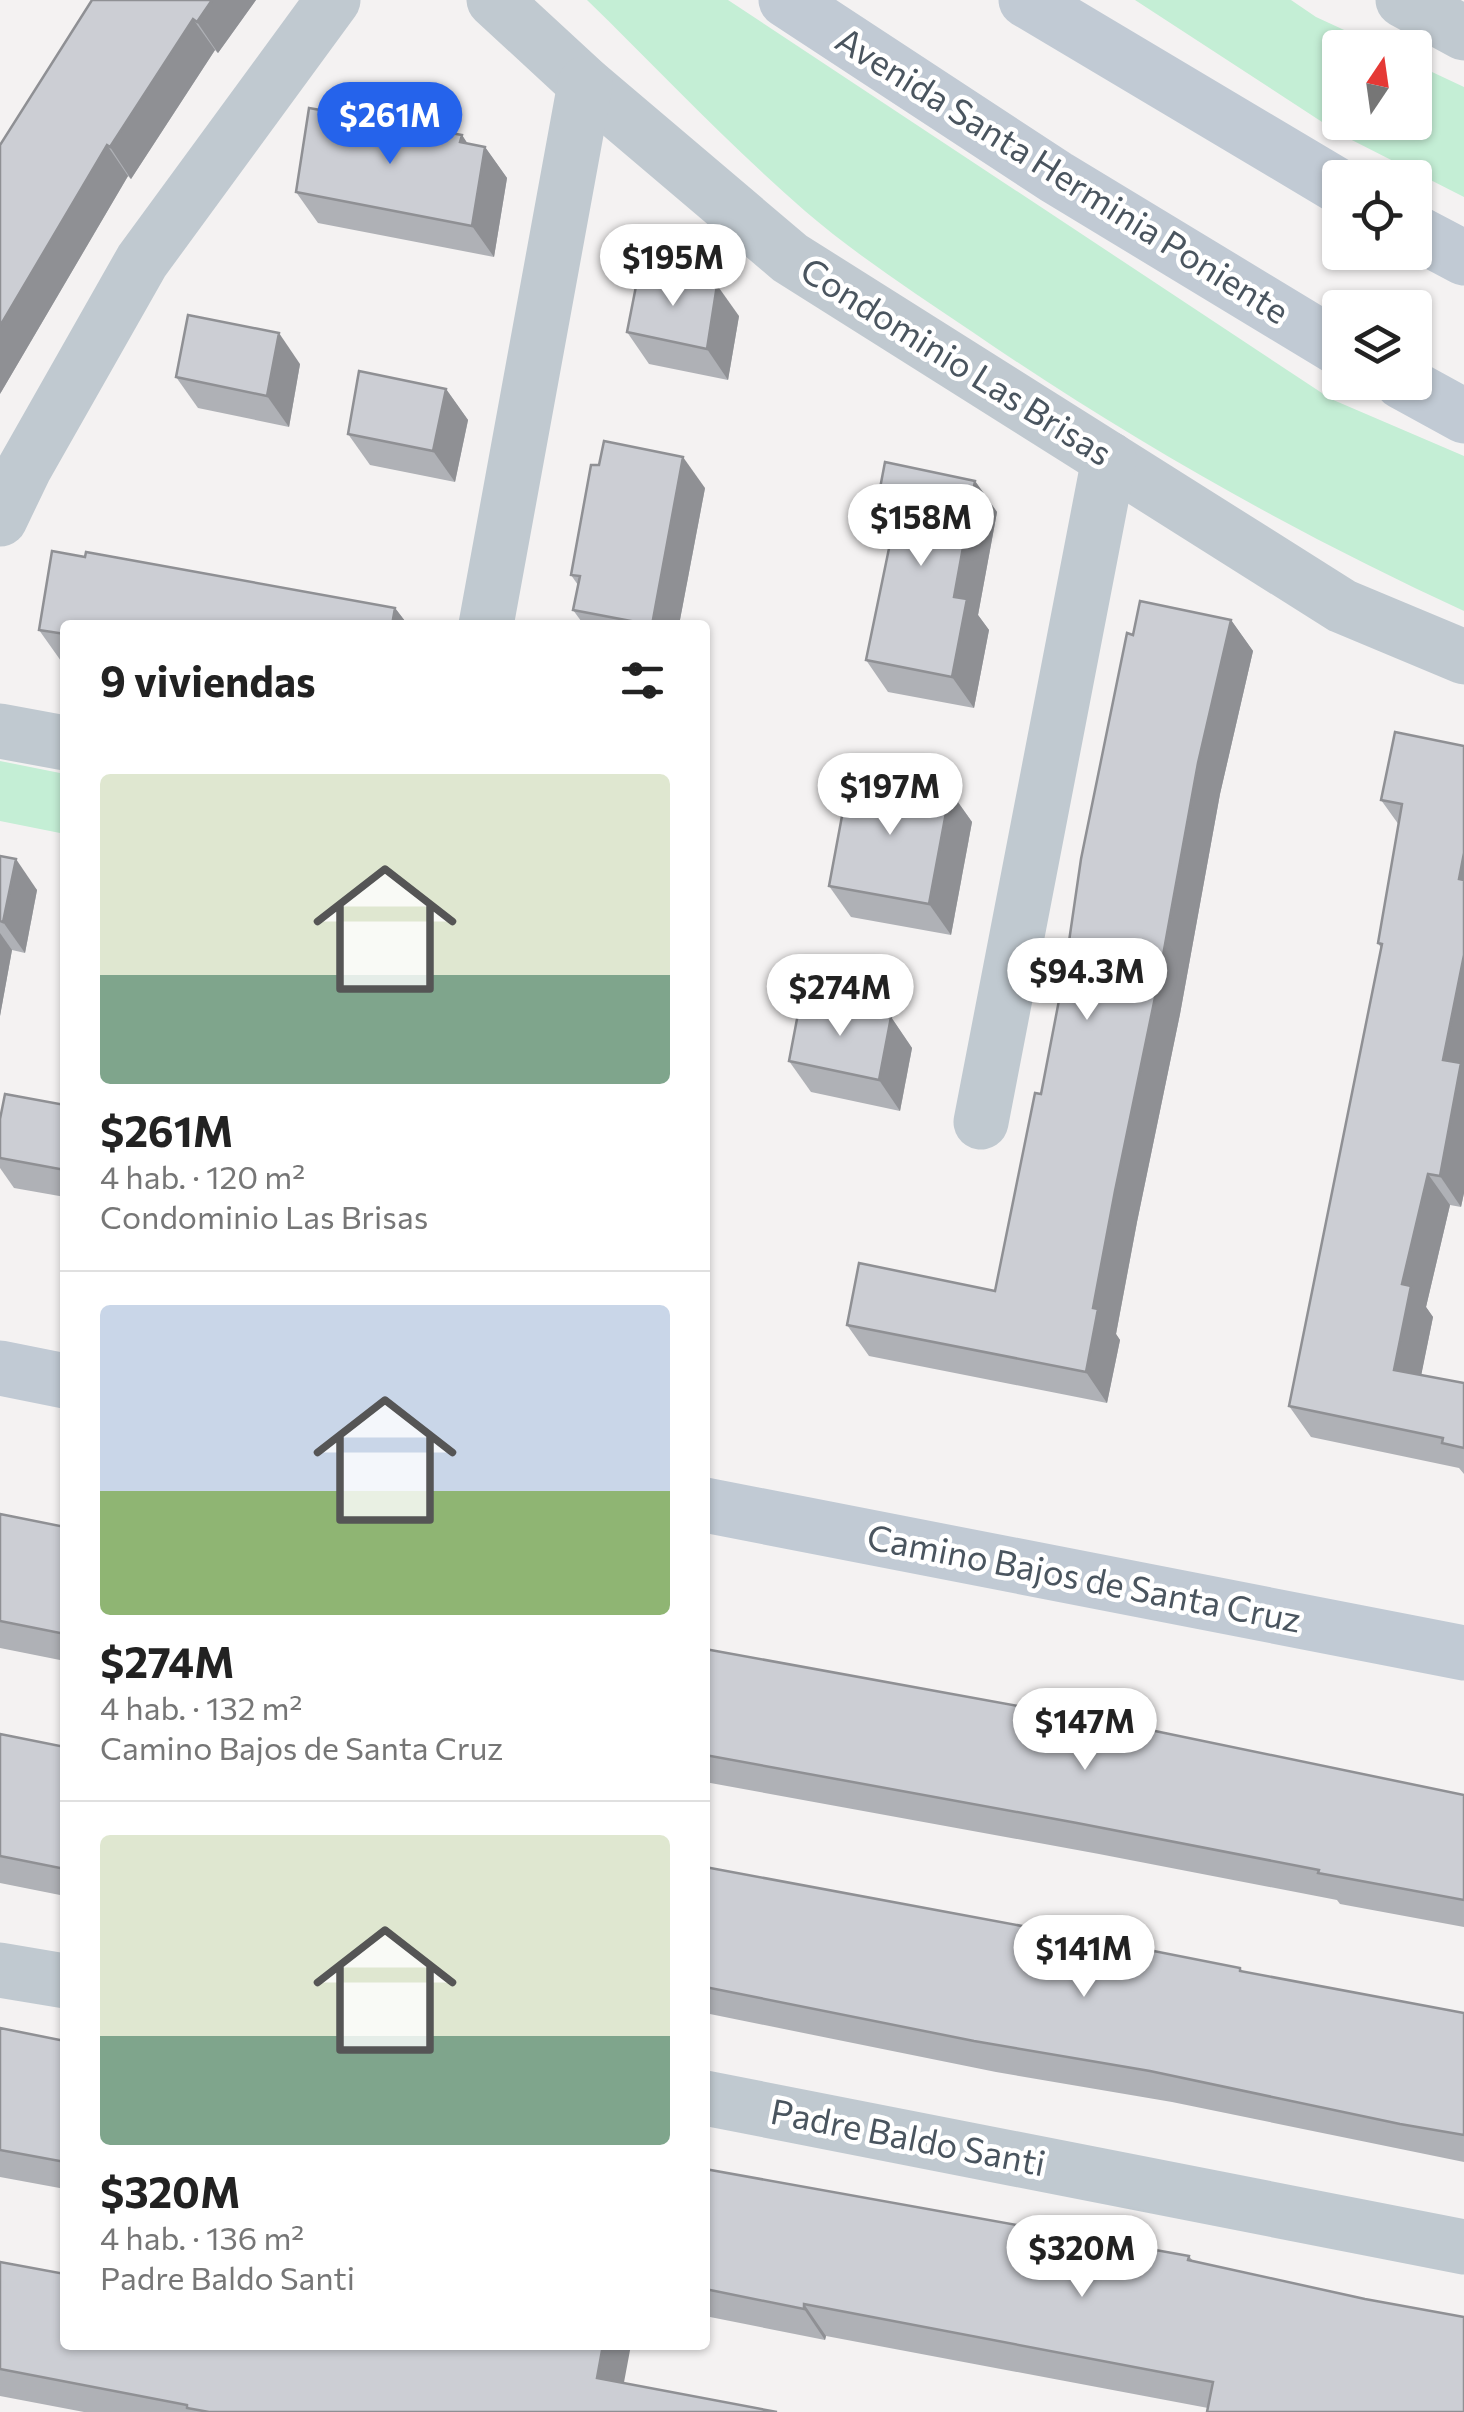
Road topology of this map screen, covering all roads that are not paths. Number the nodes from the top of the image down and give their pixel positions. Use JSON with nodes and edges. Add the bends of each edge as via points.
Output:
{"nodes":[{"id":1,"x":333,"y":0,"type":"edge"},
{"id":2,"x":494,"y":0,"type":"edge"},
{"id":3,"x":786,"y":0,"type":"edge"},
{"id":4,"x":1026,"y":0,"type":"edge"},
{"id":5,"x":1403,"y":0,"type":"edge"},
{"id":6,"x":1464,"y":34,"type":"edge"},
{"id":7,"x":585,"y":84,"type":"junction"},
{"id":8,"x":1322,"y":176,"type":"edge"},
{"id":9,"x":1432,"y":241,"type":"edge"},
{"id":10,"x":1464,"y":258,"type":"edge"},
{"id":11,"x":1322,"y":338,"type":"edge"},
{"id":12,"x":1432,"y":398,"type":"edge"},
{"id":13,"x":1464,"y":416,"type":"edge"},
{"id":14,"x":1109,"y":459,"type":"junction"},
{"id":15,"x":0,"y":519,"type":"edge"},
{"id":16,"x":487,"y":620,"type":"edge"},
{"id":17,"x":1464,"y":657,"type":"edge"},
{"id":18,"x":0,"y":731,"type":"edge"},
{"id":19,"x":60,"y":742,"type":"edge"},
{"id":20,"x":980,"y":1122,"type":"dead end"},
{"id":21,"x":0,"y":1368,"type":"edge"},
{"id":22,"x":60,"y":1380,"type":"edge"},
{"id":23,"x":710,"y":1506,"type":"edge"},
{"id":24,"x":1464,"y":1653,"type":"edge"},
{"id":25,"x":0,"y":1970,"type":"edge"},
{"id":26,"x":60,"y":1981,"type":"edge"},
{"id":27,"x":710,"y":2099,"type":"edge"},
{"id":28,"x":1464,"y":2247,"type":"edge"}],
"edges":[{"from":1,"to":15,"type":"street","via":[[142,261]]},
{"from":2,"to":7,"type":"street","name":"Condominio Las Brisas"},
{"from":3,"to":11,"type":"street","name":"Avenida Santa Herminia Poniente","via":[[1056,177]]},
{"from":4,"to":8,"type":"street"},
{"from":5,"to":6,"type":"street"},
{"from":7,"to":14,"type":"street","name":"Condominio Las Brisas","via":[[790,258]]},
{"from":7,"to":16,"type":"street"},
{"from":9,"to":10,"type":"street"},
{"from":12,"to":13,"type":"street"},
{"from":14,"to":17,"type":"street","name":"Condominio Las Brisas","via":[[1342,606]]},
{"from":14,"to":20,"type":"street"},
{"from":18,"to":19,"type":"street"},
{"from":21,"to":22,"type":"street"},
{"from":23,"to":24,"type":"street","name":"Camino Bajos de Santa Cruz"},
{"from":25,"to":26,"type":"street"},
{"from":27,"to":28,"type":"street","name":"Padre Baldo Santi"}]}
